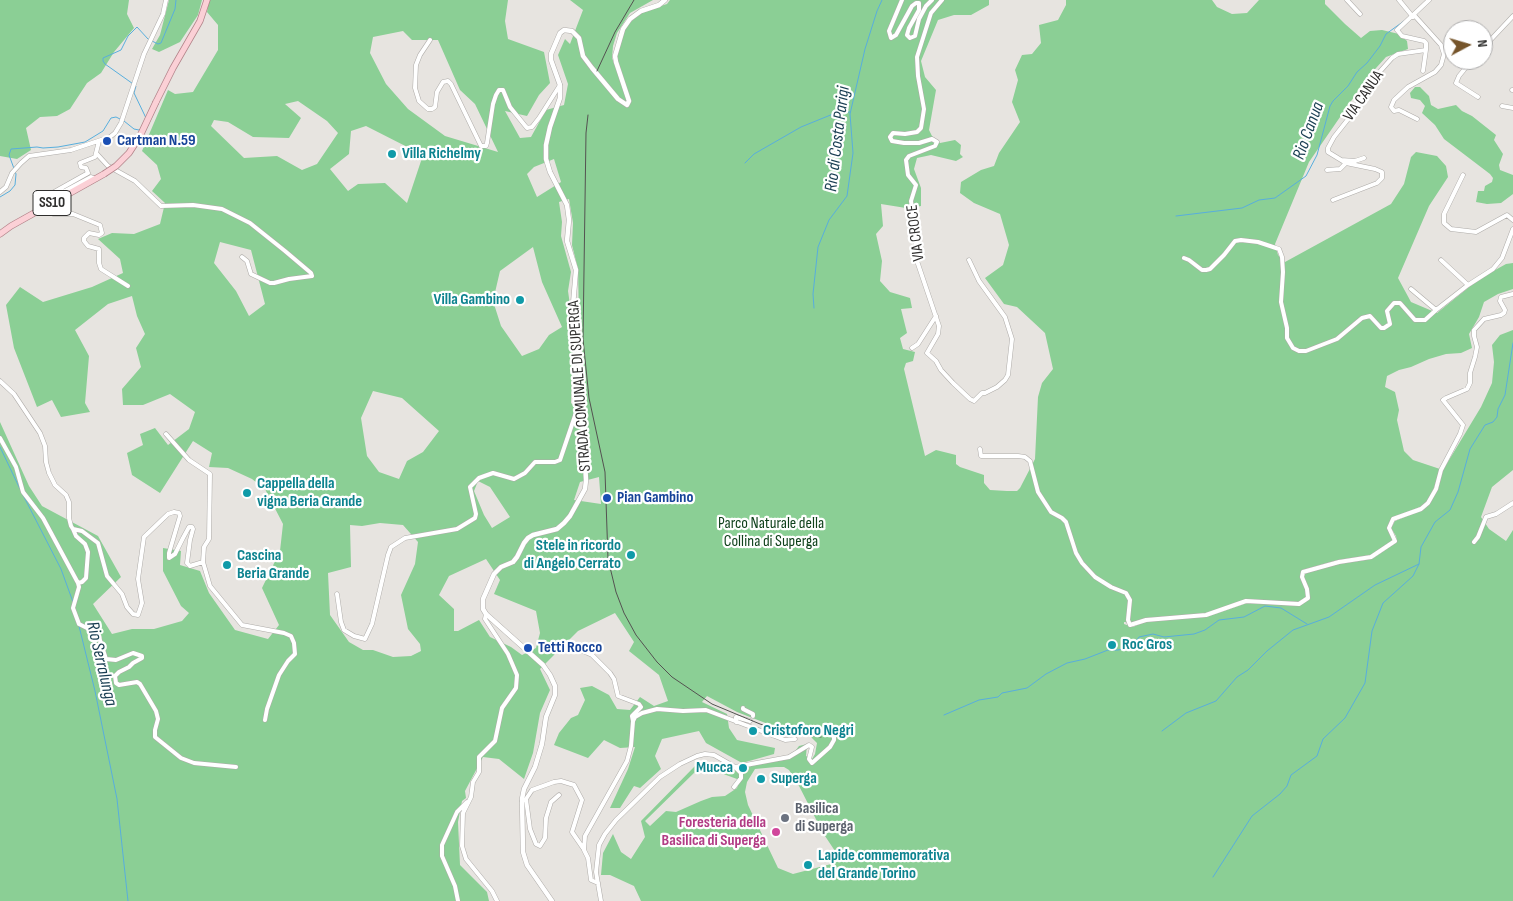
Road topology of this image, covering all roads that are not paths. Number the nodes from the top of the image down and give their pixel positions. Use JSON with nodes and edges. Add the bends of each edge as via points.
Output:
{"nodes":[{"id":1,"x":166,"y":0,"type":"edge"},
{"id":2,"x":207,"y":0,"type":"edge"},
{"id":3,"x":665,"y":0,"type":"edge"},
{"id":4,"x":902,"y":0,"type":"edge"},
{"id":5,"x":932,"y":0,"type":"edge"},
{"id":6,"x":942,"y":0,"type":"edge"},
{"id":7,"x":1347,"y":0,"type":"edge"},
{"id":8,"x":1399,"y":0,"type":"edge"},
{"id":9,"x":1429,"y":0,"type":"edge"},
{"id":10,"x":1360,"y":14,"type":"dead end"},
{"id":11,"x":1413,"y":16,"type":"junction"},
{"id":12,"x":1513,"y":16,"type":"edge"},
{"id":13,"x":1493,"y":37,"type":"edge"},
{"id":14,"x":430,"y":40,"type":"dead end"},
{"id":15,"x":1426,"y":50,"type":"junction"},
{"id":16,"x":1464,"y":70,"type":"edge"},
{"id":17,"x":1423,"y":71,"type":"dead end"},
{"id":18,"x":560,"y":85,"type":"junction"},
{"id":19,"x":1478,"y":97,"type":"dead end"},
{"id":20,"x":1502,"y":106,"type":"dead end"},
{"id":21,"x":1513,"y":108,"type":"edge"},
{"id":22,"x":1417,"y":120,"type":"dead end"},
{"id":23,"x":99,"y":141,"type":"junction"},
{"id":24,"x":97,"y":154,"type":"junction"},
{"id":25,"x":1364,"y":158,"type":"dead end"},
{"id":26,"x":1344,"y":162,"type":"junction"},
{"id":27,"x":1327,"y":170,"type":"dead end"},
{"id":28,"x":1464,"y":175,"type":"dead end"},
{"id":29,"x":96,"y":179,"type":"junction"},
{"id":30,"x":0,"y":192,"type":"edge"},
{"id":31,"x":47,"y":196,"type":"junction"},
{"id":32,"x":1333,"y":200,"type":"dead end"},
{"id":33,"x":1513,"y":220,"type":"edge"},
{"id":34,"x":1513,"y":229,"type":"edge"},
{"id":35,"x":0,"y":234,"type":"edge"},
{"id":36,"x":242,"y":257,"type":"dead end"},
{"id":37,"x":1184,"y":258,"type":"dead end"},
{"id":38,"x":969,"y":260,"type":"dead end"},
{"id":39,"x":1441,"y":260,"type":"dead end"},
{"id":40,"x":1468,"y":285,"type":"junction"},
{"id":41,"x":128,"y":286,"type":"dead end"},
{"id":42,"x":1411,"y":288,"type":"dead end"},
{"id":43,"x":1513,"y":294,"type":"edge"},
{"id":44,"x":1436,"y":310,"type":"junction"},
{"id":45,"x":936,"y":316,"type":"junction"},
{"id":46,"x":912,"y":348,"type":"dead end"},
{"id":47,"x":0,"y":380,"type":"edge"},
{"id":48,"x":581,"y":399,"type":"junction"},
{"id":49,"x":166,"y":434,"type":"dead end"},
{"id":50,"x":0,"y":438,"type":"edge"},
{"id":51,"x":980,"y":449,"type":"dead end"},
{"id":52,"x":1513,"y":502,"type":"edge"},
{"id":53,"x":73,"y":529,"type":"junction"},
{"id":54,"x":1474,"y":542,"type":"dead end"},
{"id":55,"x":203,"y":562,"type":"junction"},
{"id":56,"x":78,"y":583,"type":"junction"},
{"id":57,"x":337,"y":594,"type":"dead end"},
{"id":58,"x":486,"y":614,"type":"junction"},
{"id":59,"x":576,"y":648,"type":"dead end"},
{"id":60,"x":743,"y":708,"type":"dead end"},
{"id":61,"x":753,"y":716,"type":"dead end"},
{"id":62,"x":264,"y":720,"type":"dead end"},
{"id":63,"x":633,"y":721,"type":"junction"},
{"id":64,"x":750,"y":721,"type":"dead end"},
{"id":65,"x":736,"y":722,"type":"junction"},
{"id":66,"x":831,"y":734,"type":"dead end"},
{"id":67,"x":795,"y":739,"type":"dead end"},
{"id":68,"x":236,"y":766,"type":"dead end"},
{"id":69,"x":735,"y":767,"type":"junction"},
{"id":70,"x":734,"y":787,"type":"dead end"},
{"id":71,"x":559,"y":795,"type":"dead end"},
{"id":72,"x":471,"y":797,"type":"junction"},
{"id":73,"x":524,"y":800,"type":"junction"},
{"id":74,"x":584,"y":850,"type":"junction"},
{"id":75,"x":598,"y":883,"type":"junction"},
{"id":76,"x":458,"y":901,"type":"edge"},
{"id":77,"x":497,"y":901,"type":"edge"},
{"id":78,"x":552,"y":901,"type":"edge"},
{"id":79,"x":601,"y":901,"type":"edge"}],
"edges":[{"from":1,"to":23,"type":"street","via":[[121,123],[115,133]]},
{"from":2,"to":29,"type":"main road","number":"SS10","bridge":true,"via":[[200,21],[172,68],[130,153]]},
{"from":3,"to":18,"type":"street","name":"STRADA COMUNALE DI SUPERGA","via":[[641,11],[623,29],[615,56],[630,101],[627,105],[618,99],[583,56],[579,38],[564,30],[551,54]]},
{"from":4,"to":5,"type":"street","via":[[889,32],[891,38],[896,35],[912,6],[919,3],[919,10],[908,28],[907,35],[910,38],[914,36],[919,19]]},
{"from":6,"to":45,"type":"street","name":"VIA CROCE","via":[[930,13],[917,57],[924,109],[921,128],[917,132],[893,133],[890,137],[892,141],[904,143],[932,139],[937,142],[906,160],[908,175],[916,186],[911,201],[917,261]]},
{"from":7,"to":10,"type":"street"},
{"from":8,"to":11,"type":"street"},
{"from":9,"to":11,"type":"street"},
{"from":11,"to":15,"type":"street","via":[[1398,28],[1398,32],[1424,41]]},
{"from":11,"to":22,"type":"street","via":[[1441,45],[1444,54],[1435,72],[1408,87],[1391,107]]},
{"from":12,"to":13,"type":"street"},
{"from":14,"to":18,"type":"street","via":[[416,66],[415,88],[419,101],[428,109],[435,107],[437,92],[448,81],[481,146],[486,146],[493,104],[500,90],[527,128],[532,127]]},
{"from":15,"to":17,"type":"street"},
{"from":15,"to":26,"type":"street","name":"VIA CANUA","via":[[1395,55],[1367,86],[1353,113],[1328,148],[1328,152]]},
{"from":16,"to":19,"type":"street","via":[[1456,83]]},
{"from":18,"to":48,"type":"street","name":"STRADA COMUNALE DI SUPERGA","via":[[546,159],[568,209],[568,246],[576,270],[573,305]]},
{"from":20,"to":21,"type":"street"},
{"from":23,"to":24,"type":"street"},
{"from":23,"to":30,"type":"street","via":[[72,150],[29,156],[12,173]]},
{"from":24,"to":31,"type":"street","via":[[80,163],[87,169],[86,174]]},
{"from":24,"to":36,"type":"street","via":[[108,166],[135,181],[161,206],[196,205],[222,209],[250,223],[312,276],[270,283],[252,274]]},
{"from":25,"to":26,"type":"street"},
{"from":26,"to":27,"type":"street","via":[[1340,169]]},
{"from":26,"to":32,"type":"street","via":[[1375,169],[1382,172],[1382,178],[1377,183]]},
{"from":28,"to":33,"type":"street","via":[[1444,214],[1444,223],[1451,229],[1476,232],[1507,215]]},
{"from":29,"to":31,"type":"street","via":[[91,177],[65,191]]},
{"from":29,"to":35,"type":"main road","number":"SS10"},
{"from":31,"to":41,"type":"street","bridge":true,"via":[[42,201],[53,214],[73,214],[100,225],[102,234],[89,233],[84,241],[88,246],[100,248],[101,269]]},
{"from":34,"to":40,"type":"street","via":[[1502,258],[1493,269]]},
{"from":37,"to":44,"type":"street","via":[[1206,270],[1234,242],[1258,242],[1279,249],[1283,272],[1281,302],[1287,338],[1299,351],[1340,338],[1362,318],[1370,316],[1384,328],[1390,324],[1388,311],[1394,303],[1400,302],[1415,320],[1425,320]]},
{"from":38,"to":45,"type":"street","name":"VIA CROCE","via":[[1004,317],[1012,339],[1008,375],[1002,384],[971,400],[953,383],[936,361],[927,355],[938,334]]},
{"from":39,"to":40,"type":"street"},
{"from":40,"to":44,"type":"street"},
{"from":42,"to":44,"type":"street"},
{"from":43,"to":51,"type":"street","via":[[1501,297],[1504,313],[1484,318],[1474,330],[1477,347],[1467,389],[1444,400],[1463,425],[1428,503],[1393,519],[1389,528],[1395,541],[1371,557],[1303,572],[1308,598],[1299,604],[1246,602],[1206,616],[1146,620],[1130,625],[1130,600],[1126,593],[1095,577],[1082,563],[1066,522],[1051,512],[1038,492],[1030,461],[1018,456],[981,456]]},
{"from":45,"to":46,"type":"street"},
{"from":47,"to":53,"type":"street","via":[[14,394],[40,432],[49,473],[70,502],[69,518]]},
{"from":48,"to":57,"type":"street","via":[[560,460],[536,462],[517,478],[492,473],[479,478],[470,487],[475,518],[457,530],[405,538],[391,547],[372,624],[365,639],[344,630]]},
{"from":48,"to":58,"type":"street","name":"STRADA COMUNALE DI SUPERGA","via":[[585,489],[564,524],[528,538],[517,557],[494,574],[483,599]]},
{"from":49,"to":55,"type":"street","via":[[189,460],[210,474],[209,539],[204,547]]},
{"from":50,"to":56,"type":"street","via":[[16,467],[23,492],[43,518]]},
{"from":52,"to":54,"type":"street","via":[[1486,517]]},
{"from":53,"to":55,"type":"street","via":[[98,542],[107,576],[136,616],[142,603],[138,579],[144,537],[168,514],[176,512],[180,516],[169,558],[192,526],[187,563],[190,566]]},
{"from":53,"to":56,"type":"street","via":[[88,552],[86,578]]},
{"from":55,"to":62,"type":"street","via":[[210,586],[237,621],[242,625],[284,632],[294,643],[295,654],[279,675]]},
{"from":56,"to":68,"type":"street","via":[[73,612],[79,624],[99,638],[106,659],[116,660],[133,653],[142,656],[119,672],[114,680],[117,685],[140,684],[156,711],[155,737],[189,762]]},
{"from":58,"to":72,"type":"street","via":[[485,620],[517,675],[516,688],[502,708],[495,741],[479,757],[479,772],[473,782]]},
{"from":58,"to":73,"type":"street","via":[[542,665],[555,686],[542,744],[524,789]]},
{"from":59,"to":63,"type":"street","via":[[592,655],[610,673],[618,696],[639,704],[641,707],[632,716]]},
{"from":60,"to":61,"type":"street"},
{"from":63,"to":65,"type":"street","via":[[642,713],[657,709],[706,710]]},
{"from":63,"to":74,"type":"street","via":[[627,761],[585,836]]},
{"from":64,"to":65,"type":"street","via":[[736,718]]},
{"from":65,"to":67,"type":"street","via":[[785,740]]},
{"from":66,"to":69,"type":"street","via":[[834,736],[832,744],[812,763],[809,759],[812,747],[809,745],[789,757]]},
{"from":69,"to":70,"type":"street","via":[[741,778]]},
{"from":69,"to":75,"type":"street","via":[[714,755],[705,754],[660,777],[605,834],[596,862]]},
{"from":71,"to":73,"type":"street","via":[[551,802],[545,838],[540,846],[536,844],[530,828]]},
{"from":72,"to":76,"type":"street","via":[[457,812],[442,845],[442,856]]},
{"from":72,"to":77,"type":"street","via":[[463,813],[462,846],[466,859]]},
{"from":73,"to":74,"type":"street","via":[[532,790],[554,782],[574,785],[582,800],[572,832]]},
{"from":73,"to":78,"type":"street","via":[[523,852],[527,865]]},
{"from":74,"to":75,"type":"street","via":[[591,880]]},
{"from":75,"to":79,"type":"street"}]}
